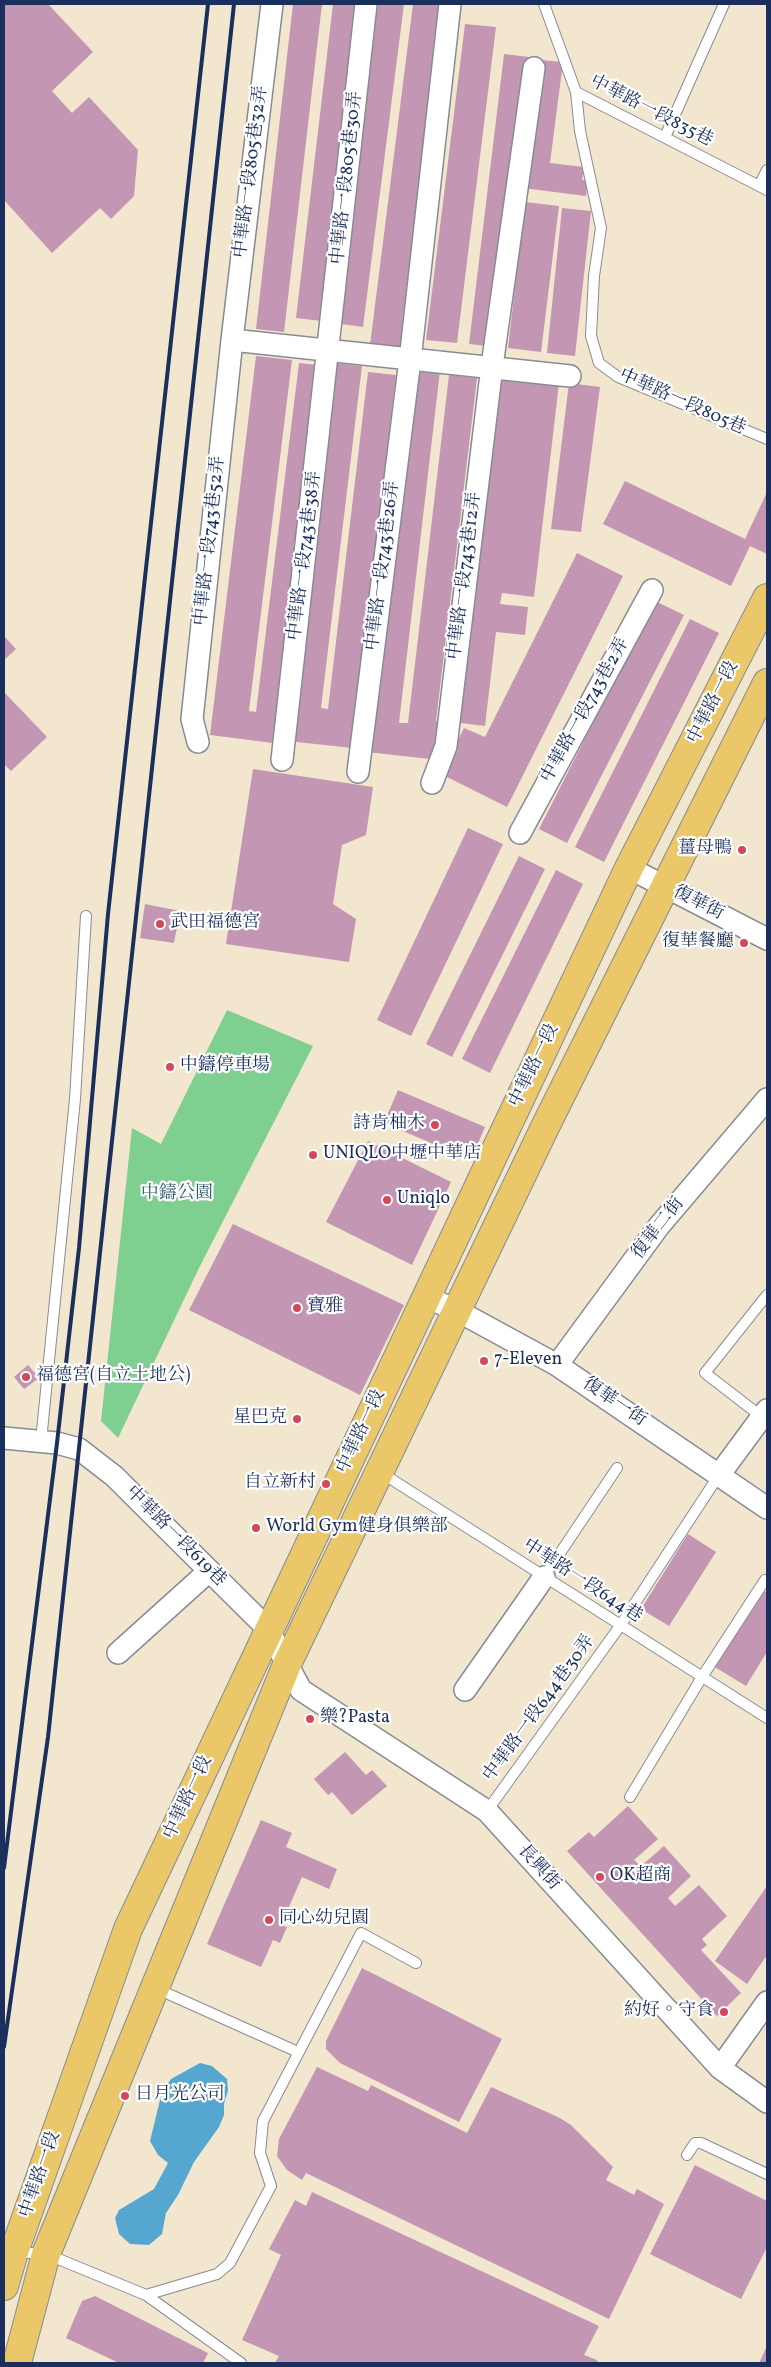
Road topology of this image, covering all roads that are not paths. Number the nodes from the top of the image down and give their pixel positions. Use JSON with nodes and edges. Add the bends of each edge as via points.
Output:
{"nodes":[{"id":1,"x":272,"y":4,"type":"edge"},
{"id":2,"x":366,"y":4,"type":"edge"},
{"id":3,"x":450,"y":4,"type":"edge"},
{"id":4,"x":544,"y":4,"type":"edge"},
{"id":5,"x":724,"y":4,"type":"edge"},
{"id":6,"x":534,"y":68,"type":"dead end"},
{"id":7,"x":576,"y":92,"type":"junction"},
{"id":8,"x":664,"y":137,"type":"junction"},
{"id":9,"x":767,"y":170,"type":"edge"},
{"id":10,"x":763,"y":188,"type":"edge"},
{"id":11,"x":232,"y":340,"type":"junction"},
{"id":12,"x":329,"y":351,"type":"junction"},
{"id":13,"x":410,"y":360,"type":"junction"},
{"id":14,"x":492,"y":366,"type":"junction"},
{"id":15,"x":570,"y":376,"type":"dead end"},
{"id":16,"x":767,"y":440,"type":"edge"},
{"id":17,"x":652,"y":590,"type":"dead end"},
{"id":18,"x":767,"y":598,"type":"edge"},
{"id":19,"x":767,"y":683,"type":"edge"},
{"id":20,"x":198,"y":742,"type":"dead end"},
{"id":21,"x":282,"y":760,"type":"dead end"},
{"id":22,"x":358,"y":772,"type":"dead end"},
{"id":23,"x":432,"y":783,"type":"dead end"},
{"id":24,"x":520,"y":832,"type":"dead end"},
{"id":25,"x":630,"y":868,"type":"junction"},
{"id":26,"x":664,"y":886,"type":"junction"},
{"id":27,"x":86,"y":916,"type":"dead end"},
{"id":28,"x":767,"y":939,"type":"edge"},
{"id":29,"x":767,"y":1099,"type":"edge"},
{"id":30,"x":767,"y":1295,"type":"edge"},
{"id":31,"x":426,"y":1297,"type":"junction"},
{"id":32,"x":456,"y":1310,"type":"junction"},
{"id":33,"x":557,"y":1365,"type":"junction"},
{"id":34,"x":765,"y":1414,"type":"edge"},
{"id":35,"x":4,"y":1438,"type":"edge"},
{"id":36,"x":41,"y":1440,"type":"junction"},
{"id":37,"x":617,"y":1468,"type":"dead end"},
{"id":38,"x":379,"y":1471,"type":"junction"},
{"id":39,"x":719,"y":1475,"type":"junction"},
{"id":40,"x":767,"y":1508,"type":"edge"},
{"id":41,"x":209,"y":1571,"type":"junction"},
{"id":42,"x":544,"y":1577,"type":"junction"},
{"id":43,"x":765,"y":1580,"type":"dead end"},
{"id":44,"x":620,"y":1626,"type":"junction"},
{"id":45,"x":268,"y":1629,"type":"junction"},
{"id":46,"x":118,"y":1653,"type":"dead end"},
{"id":47,"x":288,"y":1662,"type":"junction"},
{"id":48,"x":702,"y":1677,"type":"junction"},
{"id":49,"x":465,"y":1690,"type":"dead end"},
{"id":50,"x":767,"y":1718,"type":"edge"},
{"id":51,"x":630,"y":1797,"type":"dead end"},
{"id":52,"x":487,"y":1811,"type":"junction"},
{"id":53,"x":416,"y":1963,"type":"dead end"},
{"id":54,"x":154,"y":1988,"type":"junction"},
{"id":55,"x":767,"y":2002,"type":"edge"},
{"id":56,"x":298,"y":2052,"type":"junction"},
{"id":57,"x":720,"y":2068,"type":"junction"},
{"id":58,"x":767,"y":2102,"type":"edge"},
{"id":59,"x":687,"y":2155,"type":"dead end"},
{"id":60,"x":767,"y":2174,"type":"edge"},
{"id":61,"x":14,"y":2252,"type":"junction"},
{"id":62,"x":46,"y":2254,"type":"junction"},
{"id":63,"x":4,"y":2286,"type":"edge"},
{"id":64,"x":146,"y":2295,"type":"junction"},
{"id":65,"x":17,"y":2363,"type":"edge"},
{"id":66,"x":241,"y":2363,"type":"edge"}],
"edges":[{"from":1,"to":11,"type":"street","name":"中華路一段805巷32弄"},
{"from":2,"to":12,"type":"street","name":"中華路一段805巷30弄"},
{"from":3,"to":13,"type":"street","name":"中華路一段743巷26弄"},
{"from":4,"to":7,"type":"lane","name":"中華路一段835巷"},
{"from":5,"to":8,"type":"lane"},
{"from":6,"to":14,"type":"street","name":"中華路一段743巷12弄"},
{"from":7,"to":8,"type":"lane","name":"中華路一段835巷"},
{"from":7,"to":16,"type":"lane","name":"中華路一段805巷","via":[[580,131],[601,228],[594,276],[591,336],[599,364],[618,377]]},
{"from":8,"to":10,"type":"lane","name":"中華路一段835巷"},
{"from":9,"to":10,"type":"lane"},
{"from":11,"to":12,"type":"street"},
{"from":11,"to":20,"type":"street","name":"中華路一段743巷52弄","via":[[192,719]]},
{"from":12,"to":13,"type":"street"},
{"from":12,"to":21,"type":"street","name":"中華路一段743巷38弄"},
{"from":13,"to":14,"type":"street"},
{"from":13,"to":22,"type":"street","name":"中華路一段743巷26弄"},
{"from":14,"to":15,"type":"street"},
{"from":14,"to":23,"type":"street","name":"中華路一段743巷12弄","via":[[446,746]]},
{"from":17,"to":24,"type":"street","name":"中華路一段743巷2弄"},
{"from":18,"to":25,"type":"main road","name":"中華路一段"},
{"from":19,"to":26,"type":"main road","name":"中華路一段"},
{"from":25,"to":26,"type":"street","name":"復華街"},
{"from":25,"to":31,"type":"main road","name":"中華路一段"},
{"from":26,"to":28,"type":"street","name":"復華街"},
{"from":26,"to":32,"type":"main road","name":"中華路一段"},
{"from":27,"to":36,"type":"lane","via":[[75,1099]]},
{"from":29,"to":33,"type":"street","name":"復華二街","via":[[659,1226]]},
{"from":30,"to":34,"type":"lane","via":[[705,1374]]},
{"from":31,"to":32,"type":"street","name":"復華一街"},
{"from":31,"to":45,"type":"main road","name":"中華路一段"},
{"from":32,"to":33,"type":"street","name":"復華一街"},
{"from":32,"to":38,"type":"main road","name":"中華路一段"},
{"from":33,"to":39,"type":"street","name":"復華一街"},
{"from":34,"to":39,"type":"street"},
{"from":35,"to":36,"type":"street"},
{"from":36,"to":41,"type":"street","name":"中華路一段619巷","via":[[79,1449],[114,1476]]},
{"from":37,"to":42,"type":"lane"},
{"from":38,"to":42,"type":"lane","name":"中華路一段644巷"},
{"from":38,"to":47,"type":"main road","name":"中華路一段"},
{"from":39,"to":40,"type":"street","name":"復華一街"},
{"from":39,"to":44,"type":"lane","name":"中華路一段644巷30弄"},
{"from":41,"to":45,"type":"street","name":"中華路一段619巷"},
{"from":41,"to":46,"type":"street"},
{"from":42,"to":44,"type":"lane","name":"中華路一段644巷"},
{"from":42,"to":49,"type":"street"},
{"from":43,"to":48,"type":"lane"},
{"from":44,"to":48,"type":"lane","name":"中華路一段644巷"},
{"from":44,"to":52,"type":"lane","name":"中華路一段644巷30弄"},
{"from":45,"to":47,"type":"street","name":"中華路一段619巷"},
{"from":45,"to":61,"type":"main road","name":"中華路一段","via":[[128,1929]]},
{"from":47,"to":52,"type":"street","name":"長興街","via":[[301,1690]]},
{"from":47,"to":54,"type":"main road","name":"中華路一段"},
{"from":48,"to":50,"type":"lane","name":"中華路一段644巷"},
{"from":48,"to":51,"type":"lane"},
{"from":52,"to":57,"type":"street","name":"長興街"},
{"from":53,"to":56,"type":"lane","via":[[361,1933]]},
{"from":54,"to":56,"type":"lane"},
{"from":54,"to":62,"type":"main road","name":"中華路一段"},
{"from":55,"to":57,"type":"street"},
{"from":56,"to":64,"type":"lane","via":[[263,2121],[260,2153],[271,2186],[230,2263],[217,2274]]},
{"from":57,"to":58,"type":"street","name":"長興街"},
{"from":59,"to":60,"type":"lane","via":[[695,2143],[701,2143]]},
{"from":61,"to":62,"type":"lane"},
{"from":61,"to":63,"type":"main road","name":"中華路一段"},
{"from":62,"to":64,"type":"lane"},
{"from":62,"to":65,"type":"main road","name":"中華路一段"},
{"from":64,"to":66,"type":"lane"}]}
